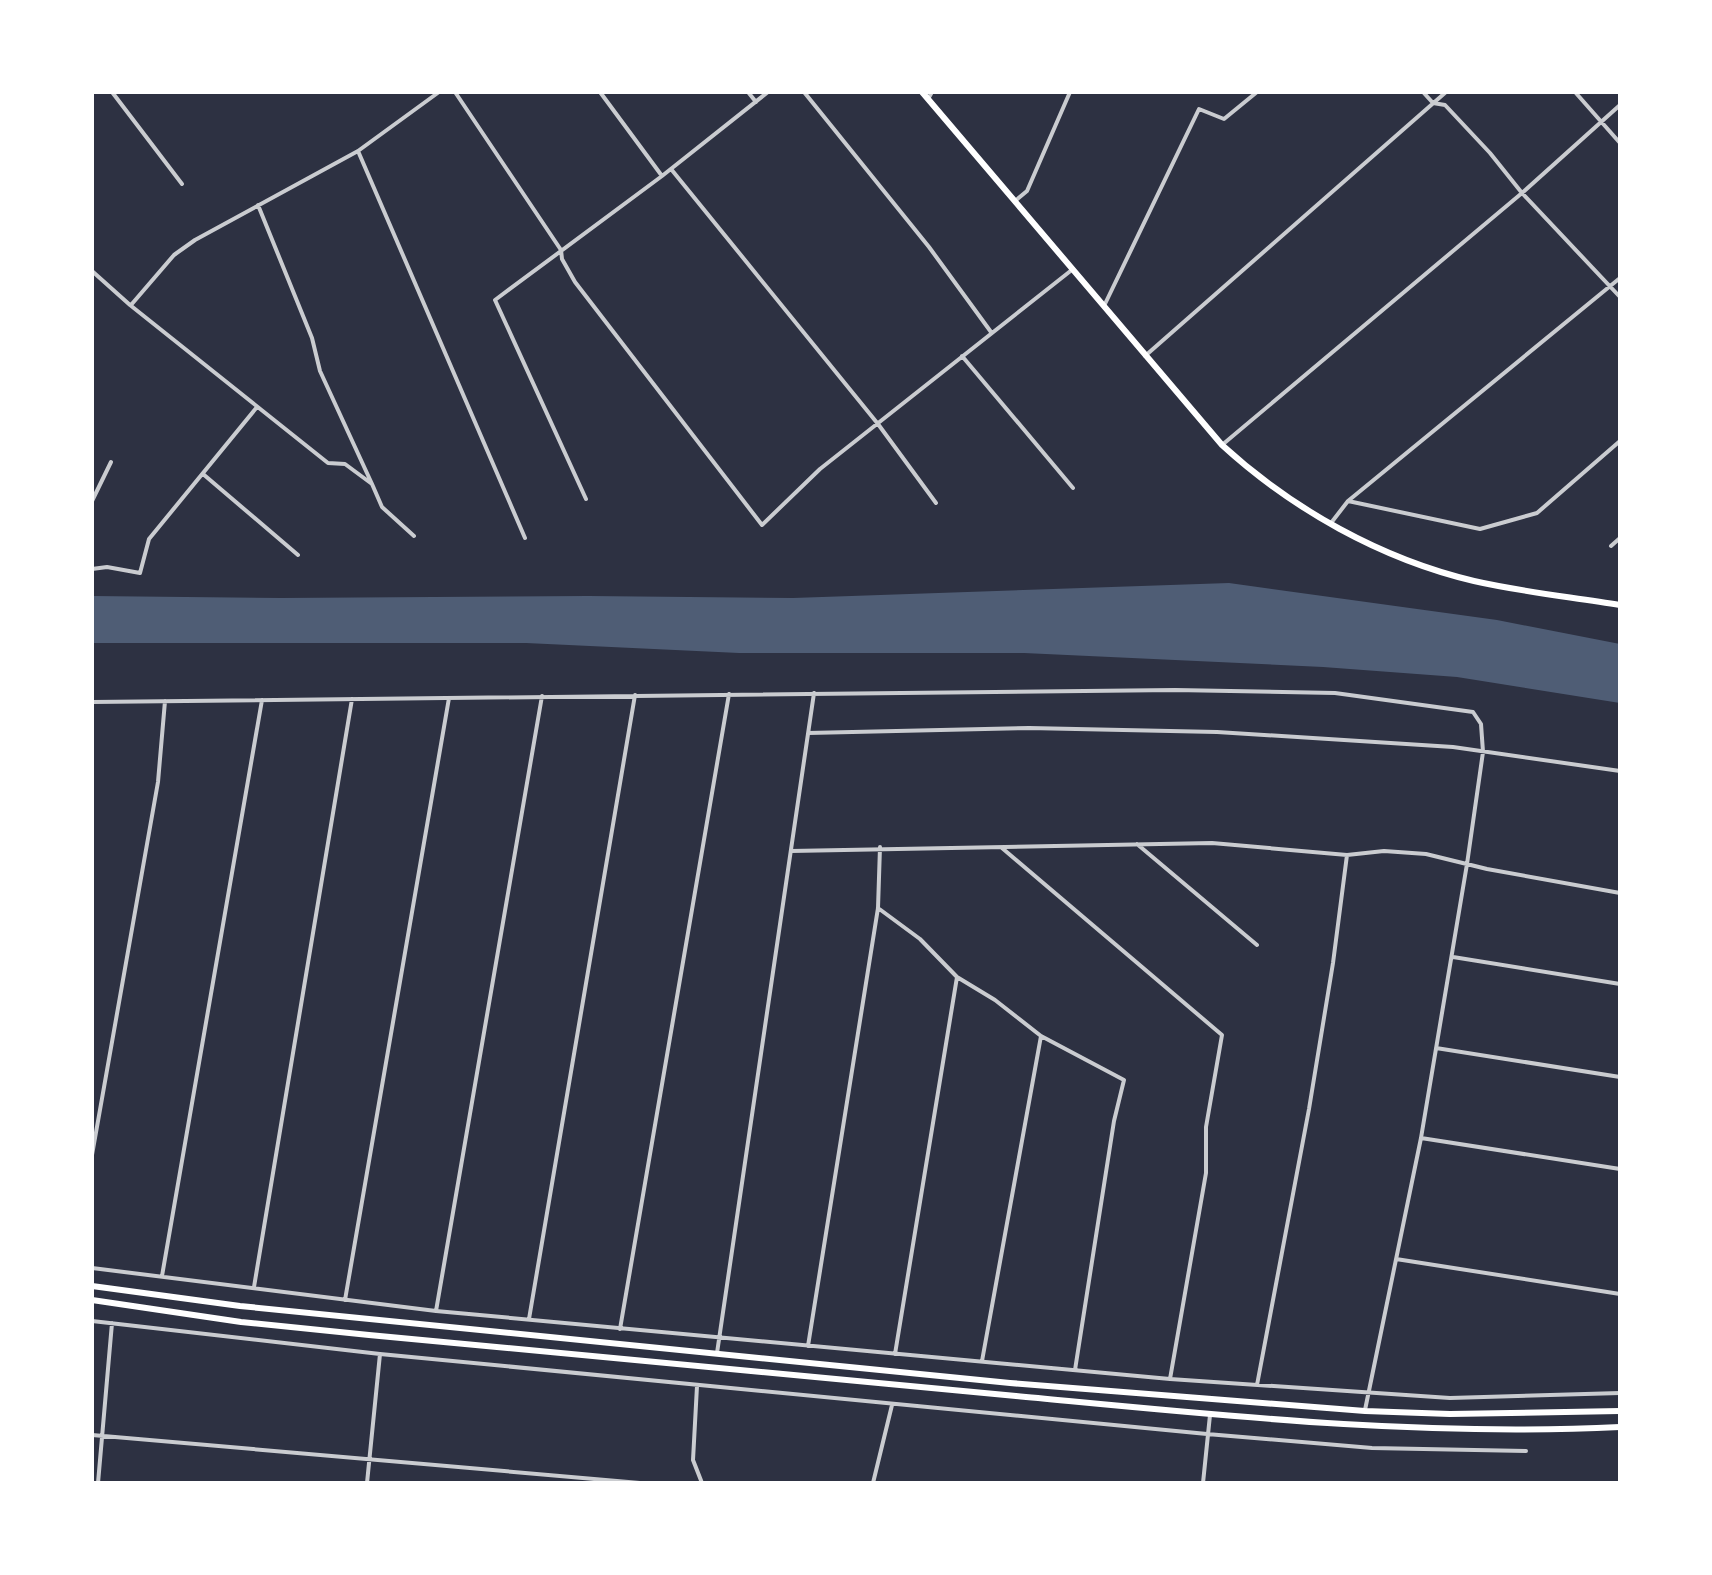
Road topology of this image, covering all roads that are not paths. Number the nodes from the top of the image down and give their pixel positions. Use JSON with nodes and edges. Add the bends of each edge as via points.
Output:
{"nodes":[{"id":1,"x":112,"y":92,"type":"edge"},
{"id":2,"x":439,"y":92,"type":"edge"},
{"id":3,"x":455,"y":92,"type":"edge"},
{"id":4,"x":600,"y":92,"type":"edge"},
{"id":5,"x":748,"y":92,"type":"edge"},
{"id":6,"x":768,"y":92,"type":"edge"},
{"id":7,"x":804,"y":92,"type":"edge"},
{"id":8,"x":922,"y":92,"type":"edge"},
{"id":9,"x":1070,"y":92,"type":"edge"},
{"id":10,"x":1257,"y":92,"type":"edge"},
{"id":11,"x":1423,"y":92,"type":"edge"},
{"id":12,"x":1446,"y":92,"type":"edge"},
{"id":13,"x":1575,"y":92,"type":"edge"},
{"id":14,"x":930,"y":96,"type":"edge"},
{"id":15,"x":756,"y":102,"type":"junction"},
{"id":16,"x":1433,"y":103,"type":"junction"},
{"id":17,"x":1620,"y":105,"type":"edge"},
{"id":18,"x":1602,"y":122,"type":"junction"},
{"id":19,"x":1620,"y":143,"type":"edge"},
{"id":20,"x":358,"y":151,"type":"junction"},
{"id":21,"x":671,"y":169,"type":"junction"},
{"id":22,"x":662,"y":176,"type":"junction"},
{"id":23,"x":182,"y":184,"type":"dead end"},
{"id":24,"x":1522,"y":193,"type":"junction"},
{"id":25,"x":1015,"y":201,"type":"junction"},
{"id":26,"x":258,"y":205,"type":"junction"},
{"id":27,"x":561,"y":250,"type":"junction"},
{"id":28,"x":1073,"y":269,"type":"junction"},
{"id":29,"x":92,"y":271,"type":"edge"},
{"id":30,"x":1620,"y":278,"type":"edge"},
{"id":31,"x":1610,"y":286,"type":"junction"},
{"id":32,"x":1620,"y":297,"type":"edge"},
{"id":33,"x":130,"y":305,"type":"junction"},
{"id":34,"x":1104,"y":306,"type":"junction"},
{"id":35,"x":991,"y":332,"type":"junction"},
{"id":36,"x":962,"y":356,"type":"junction"},
{"id":37,"x":1145,"y":356,"type":"junction"},
{"id":38,"x":257,"y":407,"type":"junction"},
{"id":39,"x":878,"y":424,"type":"junction"},
{"id":40,"x":1620,"y":441,"type":"edge"},
{"id":41,"x":1222,"y":445,"type":"junction"},
{"id":42,"x":111,"y":462,"type":"dead end"},
{"id":43,"x":203,"y":474,"type":"junction"},
{"id":44,"x":372,"y":484,"type":"junction"},
{"id":45,"x":1073,"y":488,"type":"dead end"},
{"id":46,"x":586,"y":499,"type":"dead end"},
{"id":47,"x":92,"y":501,"type":"edge"},
{"id":48,"x":1348,"y":501,"type":"junction"},
{"id":49,"x":936,"y":503,"type":"dead end"},
{"id":50,"x":1331,"y":523,"type":"junction"},
{"id":51,"x":414,"y":536,"type":"dead end"},
{"id":52,"x":525,"y":538,"type":"dead end"},
{"id":53,"x":1620,"y":538,"type":"edge"},
{"id":54,"x":1611,"y":546,"type":"dead end"},
{"id":55,"x":298,"y":555,"type":"dead end"},
{"id":56,"x":92,"y":569,"type":"edge"},
{"id":57,"x":1620,"y":605,"type":"edge"},
{"id":58,"x":814,"y":693,"type":"junction"},
{"id":59,"x":729,"y":694,"type":"junction"},
{"id":60,"x":635,"y":695,"type":"junction"},
{"id":61,"x":542,"y":696,"type":"junction"},
{"id":62,"x":449,"y":698,"type":"junction"},
{"id":63,"x":352,"y":699,"type":"junction"},
{"id":64,"x":262,"y":700,"type":"junction"},
{"id":65,"x":165,"y":701,"type":"junction"},
{"id":66,"x":92,"y":702,"type":"edge"},
{"id":67,"x":808,"y":733,"type":"junction"},
{"id":68,"x":1483,"y":752,"type":"junction"},
{"id":69,"x":1620,"y":771,"type":"edge"},
{"id":70,"x":1137,"y":844,"type":"junction"},
{"id":71,"x":1000,"y":846,"type":"junction"},
{"id":72,"x":880,"y":847,"type":"junction"},
{"id":73,"x":791,"y":851,"type":"junction"},
{"id":74,"x":1347,"y":855,"type":"junction"},
{"id":75,"x":1467,"y":864,"type":"junction"},
{"id":76,"x":1620,"y":893,"type":"edge"},
{"id":77,"x":878,"y":908,"type":"junction"},
{"id":78,"x":1257,"y":945,"type":"dead end"},
{"id":79,"x":1453,"y":957,"type":"junction"},
{"id":80,"x":957,"y":977,"type":"junction"},
{"id":81,"x":1620,"y":984,"type":"edge"},
{"id":82,"x":1041,"y":1036,"type":"junction"},
{"id":83,"x":1436,"y":1048,"type":"junction"},
{"id":84,"x":1620,"y":1077,"type":"edge"},
{"id":85,"x":1421,"y":1138,"type":"junction"},
{"id":86,"x":92,"y":1155,"type":"edge"},
{"id":87,"x":1620,"y":1169,"type":"edge"},
{"id":88,"x":1396,"y":1259,"type":"junction"},
{"id":89,"x":92,"y":1268,"type":"edge"},
{"id":90,"x":162,"y":1276,"type":"junction"},
{"id":91,"x":92,"y":1286,"type":"edge"},
{"id":92,"x":254,"y":1287,"type":"junction"},
{"id":93,"x":1620,"y":1294,"type":"edge"},
{"id":94,"x":92,"y":1300,"type":"edge"},
{"id":95,"x":345,"y":1300,"type":"junction"},
{"id":96,"x":436,"y":1311,"type":"junction"},
{"id":97,"x":529,"y":1319,"type":"junction"},
{"id":98,"x":92,"y":1321,"type":"edge"},
{"id":99,"x":112,"y":1323,"type":"junction"},
{"id":100,"x":620,"y":1329,"type":"junction"},
{"id":101,"x":718,"y":1338,"type":"junction"},
{"id":102,"x":808,"y":1346,"type":"junction"},
{"id":103,"x":380,"y":1354,"type":"junction"},
{"id":104,"x":895,"y":1354,"type":"junction"},
{"id":105,"x":717,"y":1355,"type":"junction"},
{"id":106,"x":982,"y":1361,"type":"junction"},
{"id":107,"x":1075,"y":1370,"type":"junction"},
{"id":108,"x":1170,"y":1379,"type":"junction"},
{"id":109,"x":1257,"y":1385,"type":"junction"},
{"id":110,"x":697,"y":1386,"type":"junction"},
{"id":111,"x":1620,"y":1393,"type":"edge"},
{"id":112,"x":1368,"y":1394,"type":"junction"},
{"id":113,"x":892,"y":1405,"type":"junction"},
{"id":114,"x":1365,"y":1411,"type":"junction"},
{"id":115,"x":1620,"y":1411,"type":"edge"},
{"id":116,"x":1210,"y":1415,"type":"junction"},
{"id":117,"x":1620,"y":1427,"type":"edge"},
{"id":118,"x":1207,"y":1434,"type":"junction"},
{"id":119,"x":92,"y":1435,"type":"edge"},
{"id":120,"x":101,"y":1436,"type":"junction"},
{"id":121,"x":1526,"y":1451,"type":"dead end"},
{"id":122,"x":369,"y":1459,"type":"junction"},
{"id":123,"x":98,"y":1483,"type":"edge"},
{"id":124,"x":367,"y":1483,"type":"edge"},
{"id":125,"x":640,"y":1483,"type":"edge"},
{"id":126,"x":702,"y":1483,"type":"edge"},
{"id":127,"x":873,"y":1483,"type":"edge"},
{"id":128,"x":1203,"y":1483,"type":"edge"}],
"edges":[{"from":1,"to":23,"type":"street"},
{"from":2,"to":20,"type":"street"},
{"from":3,"to":27,"type":"street"},
{"from":4,"to":22,"type":"street"},
{"from":5,"to":15,"type":"street"},
{"from":6,"to":15,"type":"street"},
{"from":7,"to":35,"type":"street"},
{"from":8,"to":14,"type":"main road"},
{"from":9,"to":25,"type":"street","via":[[1027,191]]},
{"from":10,"to":34,"type":"street","via":[[1224,119],[1199,109]]},
{"from":11,"to":16,"type":"street"},
{"from":12,"to":16,"type":"street"},
{"from":13,"to":18,"type":"street"},
{"from":14,"to":25,"type":"main road"},
{"from":15,"to":21,"type":"street"},
{"from":16,"to":24,"type":"street","via":[[1445,105]]},
{"from":16,"to":37,"type":"street"},
{"from":17,"to":18,"type":"street"},
{"from":18,"to":19,"type":"street"},
{"from":18,"to":24,"type":"street"},
{"from":20,"to":26,"type":"street"},
{"from":20,"to":52,"type":"street"},
{"from":21,"to":22,"type":"street"},
{"from":21,"to":39,"type":"street"},
{"from":22,"to":27,"type":"street"},
{"from":24,"to":31,"type":"street"},
{"from":24,"to":41,"type":"street"},
{"from":25,"to":28,"type":"main road"},
{"from":26,"to":33,"type":"street","via":[[174,255]]},
{"from":26,"to":44,"type":"street","via":[[312,338],[320,371]]},
{"from":27,"to":39,"type":"street","via":[[575,282],[762,525],[820,469]]},
{"from":27,"to":46,"type":"street","via":[[495,300]]},
{"from":28,"to":34,"type":"main road"},
{"from":28,"to":35,"type":"street"},
{"from":29,"to":33,"type":"street"},
{"from":30,"to":31,"type":"street"},
{"from":31,"to":32,"type":"street"},
{"from":31,"to":48,"type":"street"},
{"from":33,"to":38,"type":"street"},
{"from":34,"to":37,"type":"main road"},
{"from":35,"to":36,"type":"street"},
{"from":36,"to":39,"type":"street"},
{"from":36,"to":45,"type":"street"},
{"from":37,"to":41,"type":"main road"},
{"from":38,"to":43,"type":"street"},
{"from":38,"to":44,"type":"street","via":[[328,463],[345,464]]},
{"from":39,"to":49,"type":"street"},
{"from":40,"to":48,"type":"street","via":[[1537,513],[1480,529]]},
{"from":41,"to":50,"type":"main road","via":[[1290,501]]},
{"from":42,"to":47,"type":"street"},
{"from":43,"to":55,"type":"street"},
{"from":43,"to":56,"type":"street","via":[[149,539],[140,573]]},
{"from":44,"to":51,"type":"street","via":[[382,507]]},
{"from":48,"to":50,"type":"street"},
{"from":50,"to":57,"type":"main road","via":[[1399,557],[1473,581]]},
{"from":53,"to":54,"type":"street"},
{"from":58,"to":59,"type":"street"},
{"from":58,"to":67,"type":"street"},
{"from":58,"to":68,"type":"street","via":[[1335,693],[1473,712],[1481,724]]},
{"from":59,"to":60,"type":"street"},
{"from":59,"to":100,"type":"street"},
{"from":60,"to":61,"type":"street"},
{"from":60,"to":97,"type":"street"},
{"from":61,"to":62,"type":"street"},
{"from":61,"to":96,"type":"street"},
{"from":62,"to":63,"type":"street"},
{"from":62,"to":95,"type":"street"},
{"from":63,"to":64,"type":"street"},
{"from":63,"to":92,"type":"street"},
{"from":64,"to":65,"type":"street"},
{"from":64,"to":90,"type":"street"},
{"from":65,"to":66,"type":"street"},
{"from":65,"to":86,"type":"street","via":[[158,782]]},
{"from":67,"to":68,"type":"street","via":[[1029,728],[1217,732]]},
{"from":67,"to":73,"type":"street"},
{"from":68,"to":69,"type":"street"},
{"from":68,"to":75,"type":"street"},
{"from":70,"to":71,"type":"street"},
{"from":70,"to":74,"type":"street","via":[[1212,843]]},
{"from":70,"to":78,"type":"street"},
{"from":71,"to":72,"type":"street"},
{"from":71,"to":108,"type":"street","via":[[1222,1035],[1206,1127],[1206,1173]]},
{"from":72,"to":73,"type":"street"},
{"from":72,"to":77,"type":"street"},
{"from":73,"to":101,"type":"street"},
{"from":74,"to":75,"type":"street","via":[[1426,854]]},
{"from":74,"to":109,"type":"street","via":[[1309,1109]]},
{"from":75,"to":76,"type":"street"},
{"from":75,"to":79,"type":"street"},
{"from":77,"to":80,"type":"street","via":[[920,939]]},
{"from":77,"to":102,"type":"street"},
{"from":79,"to":81,"type":"street"},
{"from":79,"to":83,"type":"street"},
{"from":80,"to":82,"type":"street"},
{"from":80,"to":104,"type":"street"},
{"from":82,"to":106,"type":"street"},
{"from":82,"to":107,"type":"street","via":[[1124,1080]]},
{"from":83,"to":84,"type":"street"},
{"from":83,"to":85,"type":"street"},
{"from":85,"to":87,"type":"street"},
{"from":85,"to":88,"type":"street"},
{"from":88,"to":93,"type":"street"},
{"from":88,"to":112,"type":"street"},
{"from":89,"to":90,"type":"street"},
{"from":90,"to":92,"type":"street"},
{"from":91,"to":105,"type":"main road"},
{"from":92,"to":95,"type":"street"},
{"from":94,"to":116,"type":"main road","via":[[241,1322]]},
{"from":95,"to":96,"type":"street"},
{"from":96,"to":97,"type":"street"},
{"from":97,"to":100,"type":"street"},
{"from":98,"to":99,"type":"street"},
{"from":99,"to":103,"type":"street"},
{"from":99,"to":120,"type":"street"},
{"from":100,"to":101,"type":"street"},
{"from":101,"to":102,"type":"street"},
{"from":101,"to":105,"type":"street"},
{"from":102,"to":104,"type":"street"},
{"from":103,"to":110,"type":"street"},
{"from":103,"to":122,"type":"street"},
{"from":104,"to":106,"type":"street"},
{"from":105,"to":114,"type":"main road"},
{"from":106,"to":107,"type":"street"},
{"from":107,"to":108,"type":"street"},
{"from":108,"to":109,"type":"street"},
{"from":109,"to":112,"type":"street"},
{"from":110,"to":113,"type":"street"},
{"from":110,"to":126,"type":"street","via":[[693,1460]]},
{"from":111,"to":112,"type":"street","via":[[1450,1398]]},
{"from":112,"to":114,"type":"street"},
{"from":113,"to":118,"type":"street"},
{"from":113,"to":127,"type":"street"},
{"from":114,"to":115,"type":"main road"},
{"from":116,"to":117,"type":"main road","via":[[1481,1431]]},
{"from":116,"to":118,"type":"street"},
{"from":118,"to":121,"type":"street","via":[[1372,1448]]},
{"from":118,"to":128,"type":"street"},
{"from":119,"to":120,"type":"street"},
{"from":120,"to":122,"type":"street"},
{"from":120,"to":123,"type":"street"},
{"from":122,"to":124,"type":"street"},
{"from":122,"to":125,"type":"street"}]}
